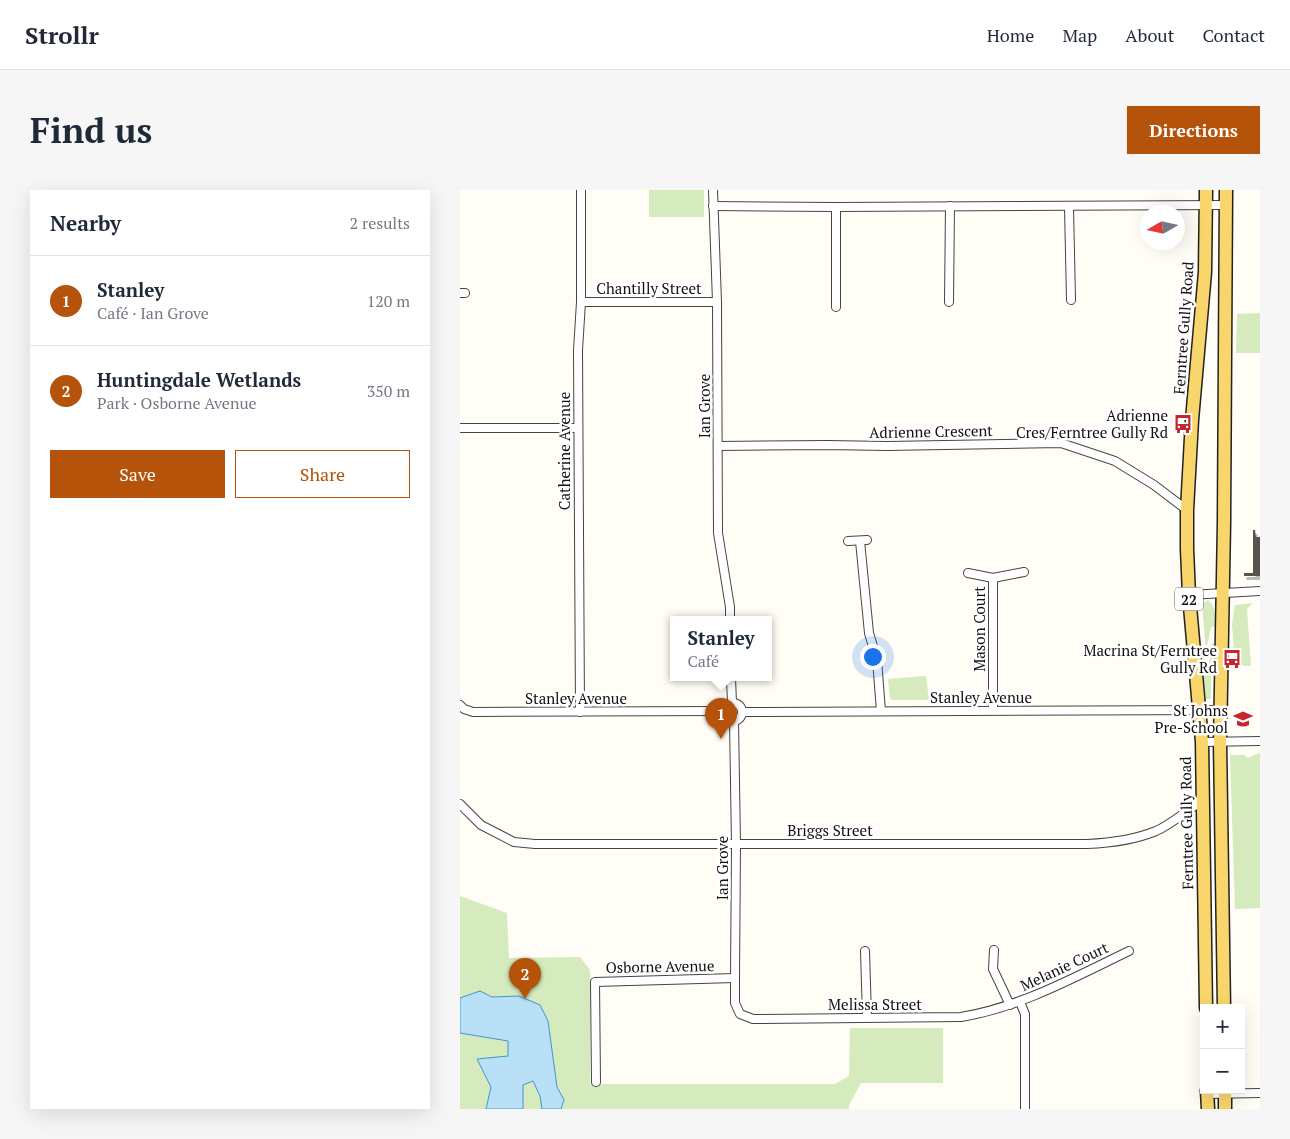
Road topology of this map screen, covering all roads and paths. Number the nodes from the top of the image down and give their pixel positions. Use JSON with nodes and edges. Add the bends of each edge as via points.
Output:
{"nodes":[{"id":1,"x":581,"y":190,"type":"edge"},
{"id":2,"x":713,"y":190,"type":"edge"},
{"id":3,"x":1206,"y":190,"type":"edge"},
{"id":4,"x":1226,"y":190,"type":"edge"},
{"id":5,"x":713,"y":206,"type":"junction"},
{"id":6,"x":950,"y":206,"type":"junction"},
{"id":7,"x":1206,"y":206,"type":"junction"},
{"id":8,"x":1226,"y":206,"type":"junction"},
{"id":9,"x":836,"y":207,"type":"junction"},
{"id":10,"x":1069,"y":207,"type":"junction"},
{"id":11,"x":1071,"y":300,"type":"dead end"},
{"id":12,"x":581,"y":302,"type":"junction"},
{"id":13,"x":717,"y":302,"type":"junction"},
{"id":14,"x":949,"y":302,"type":"dead end"},
{"id":15,"x":836,"y":307,"type":"dead end"},
{"id":16,"x":460,"y":428,"type":"edge"},
{"id":17,"x":578,"y":428,"type":"junction"},
{"id":18,"x":718,"y":446,"type":"junction"},
{"id":19,"x":1187,"y":510,"type":"junction"},
{"id":20,"x":848,"y":542,"type":"dead end"},
{"id":21,"x":1024,"y":572,"type":"dead end"},
{"id":22,"x":968,"y":573,"type":"dead end"},
{"id":23,"x":994,"y":578,"type":"junction"},
{"id":24,"x":1260,"y":591,"type":"edge"},
{"id":25,"x":1222,"y":593,"type":"junction"},
{"id":26,"x":1189,"y":595,"type":"junction"},
{"id":27,"x":730,"y":616,"type":"edge"},
{"id":28,"x":731,"y":681,"type":"edge"},
{"id":29,"x":732,"y":704,"type":"junction"},
{"id":30,"x":460,"y":705,"type":"edge"},
{"id":31,"x":992,"y":710,"type":"junction"},
{"id":32,"x":1200,"y":710,"type":"junction"},
{"id":33,"x":1220,"y":710,"type":"junction"},
{"id":34,"x":724,"y":711,"type":"junction"},
{"id":35,"x":881,"y":711,"type":"junction"},
{"id":36,"x":580,"y":712,"type":"junction"},
{"id":37,"x":742,"y":712,"type":"junction"},
{"id":38,"x":734,"y":721,"type":"junction"},
{"id":39,"x":1260,"y":741,"type":"edge"},
{"id":40,"x":1202,"y":742,"type":"junction"},
{"id":41,"x":1220,"y":742,"type":"junction"},
{"id":42,"x":1202,"y":801,"type":"junction"},
{"id":43,"x":460,"y":804,"type":"edge"},
{"id":44,"x":736,"y":844,"type":"junction"},
{"id":45,"x":994,"y":950,"type":"dead end"},
{"id":46,"x":864,"y":951,"type":"dead end"},
{"id":47,"x":1129,"y":951,"type":"dead end"},
{"id":48,"x":734,"y":978,"type":"junction"},
{"id":49,"x":1020,"y":1002,"type":"junction"},
{"id":50,"x":1206,"y":1004,"type":"edge"},
{"id":51,"x":1224,"y":1004,"type":"edge"},
{"id":52,"x":1010,"y":1005,"type":"junction"},
{"id":53,"x":740,"y":1014,"type":"joint"},
{"id":54,"x":867,"y":1017,"type":"junction"},
{"id":55,"x":596,"y":1082,"type":"dead end"},
{"id":56,"x":1245,"y":1093,"type":"edge"},
{"id":57,"x":1260,"y":1093,"type":"edge"},
{"id":58,"x":1207,"y":1094,"type":"edge"},
{"id":59,"x":1225,"y":1094,"type":"edge"},
{"id":60,"x":1025,"y":1109,"type":"edge"},
{"id":61,"x":1208,"y":1109,"type":"edge"},
{"id":62,"x":1225,"y":1109,"type":"edge"}],
"edges":[{"from":1,"to":12,"type":"street","name":"Catherine Avenue"},
{"from":2,"to":5,"type":"street","name":"Ian Grove"},
{"from":3,"to":7,"type":"main road","name":"Ferntree Gully Road","number":"22"},
{"from":4,"to":8,"type":"main road","number":"22"},
{"from":5,"to":9,"type":"street"},
{"from":5,"to":13,"type":"street","name":"Ian Grove"},
{"from":6,"to":9,"type":"street"},
{"from":6,"to":10,"type":"street"},
{"from":6,"to":14,"type":"street"},
{"from":7,"to":8,"type":"street"},
{"from":7,"to":10,"type":"street"},
{"from":7,"to":19,"type":"main road","name":"Ferntree Gully Road","number":"22","via":[[1205,272]]},
{"from":8,"to":25,"type":"main road","number":"22"},
{"from":9,"to":15,"type":"street"},
{"from":10,"to":11,"type":"street"},
{"from":12,"to":13,"type":"street","name":"Chantilly Street"},
{"from":12,"to":17,"type":"street","name":"Catherine Avenue"},
{"from":13,"to":18,"type":"street","name":"Ian Grove"},
{"from":16,"to":17,"type":"street"},
{"from":17,"to":36,"type":"street","name":"Catherine Avenue"},
{"from":18,"to":19,"type":"street","name":"Adrienne Crescent","via":[[1061,443],[1116,461]]},
{"from":18,"to":27,"type":"street","name":"Ian Grove","via":[[718,533]]},
{"from":19,"to":26,"type":"main road","name":"Ferntree Gully Road","number":"22"},
{"from":20,"to":35,"type":"street","via":[[864,541],[869,633],[877,660]]},
{"from":21,"to":23,"type":"street","name":"Mason Court"},
{"from":22,"to":23,"type":"street","name":"Mason Court"},
{"from":23,"to":31,"type":"street","name":"Mason Court"},
{"from":24,"to":25,"type":"street"},
{"from":25,"to":26,"type":"street"},
{"from":25,"to":33,"type":"main road","number":"22"},
{"from":26,"to":32,"type":"main road","name":"Ferntree Gully Road","number":"22"},
{"from":28,"to":29,"type":"street"},
{"from":29,"to":34,"type":"street"},
{"from":29,"to":37,"type":"street"},
{"from":30,"to":36,"type":"street","name":"Stanley Avenue","via":[[473,712]]},
{"from":31,"to":32,"type":"street","name":"Stanley Avenue"},
{"from":31,"to":35,"type":"street","name":"Stanley Avenue"},
{"from":32,"to":33,"type":"street","name":"Stanley Avenue"},
{"from":32,"to":40,"type":"main road","name":"Ferntree Gully Road","number":"22"},
{"from":33,"to":41,"type":"main road","number":"22"},
{"from":34,"to":36,"type":"street","name":"Stanley Avenue"},
{"from":34,"to":38,"type":"street","via":[[726,718]]},
{"from":35,"to":37,"type":"street","name":"Stanley Avenue"},
{"from":37,"to":38,"type":"street"},
{"from":38,"to":44,"type":"street","name":"Ian Grove"},
{"from":39,"to":41,"type":"street"},
{"from":40,"to":41,"type":"street"},
{"from":40,"to":42,"type":"main road","name":"Ferntree Gully Road","number":"22"},
{"from":41,"to":51,"type":"main road","number":"22"},
{"from":42,"to":44,"type":"street","name":"Briggs Street","via":[[1158,830],[1111,843]]},
{"from":42,"to":50,"type":"main road","name":"Ferntree Gully Road","number":"22"},
{"from":43,"to":44,"type":"street","name":"Briggs Street","via":[[481,825],[514,842]]},
{"from":44,"to":48,"type":"street","name":"Ian Grove"},
{"from":45,"to":52,"type":"street","via":[[993,969]]},
{"from":46,"to":54,"type":"street"},
{"from":47,"to":49,"type":"street","name":"Melanie Court"},
{"from":48,"to":53,"type":"street","name":"Ian Grove","via":[[735,1003]]},
{"from":48,"to":55,"type":"street","name":"Osborne Avenue","via":[[595,982]]},
{"from":49,"to":52,"type":"street","name":"Melanie Court"},
{"from":49,"to":60,"type":"street","via":[[1025,1014]]},
{"from":52,"to":54,"type":"street","name":"Melissa Street","via":[[962,1017]]},
{"from":53,"to":54,"type":"street","name":"Melissa Street","via":[[753,1019]]},
{"from":56,"to":57,"type":"street"},
{"from":58,"to":61,"type":"main road"},
{"from":59,"to":62,"type":"main road"}]}
